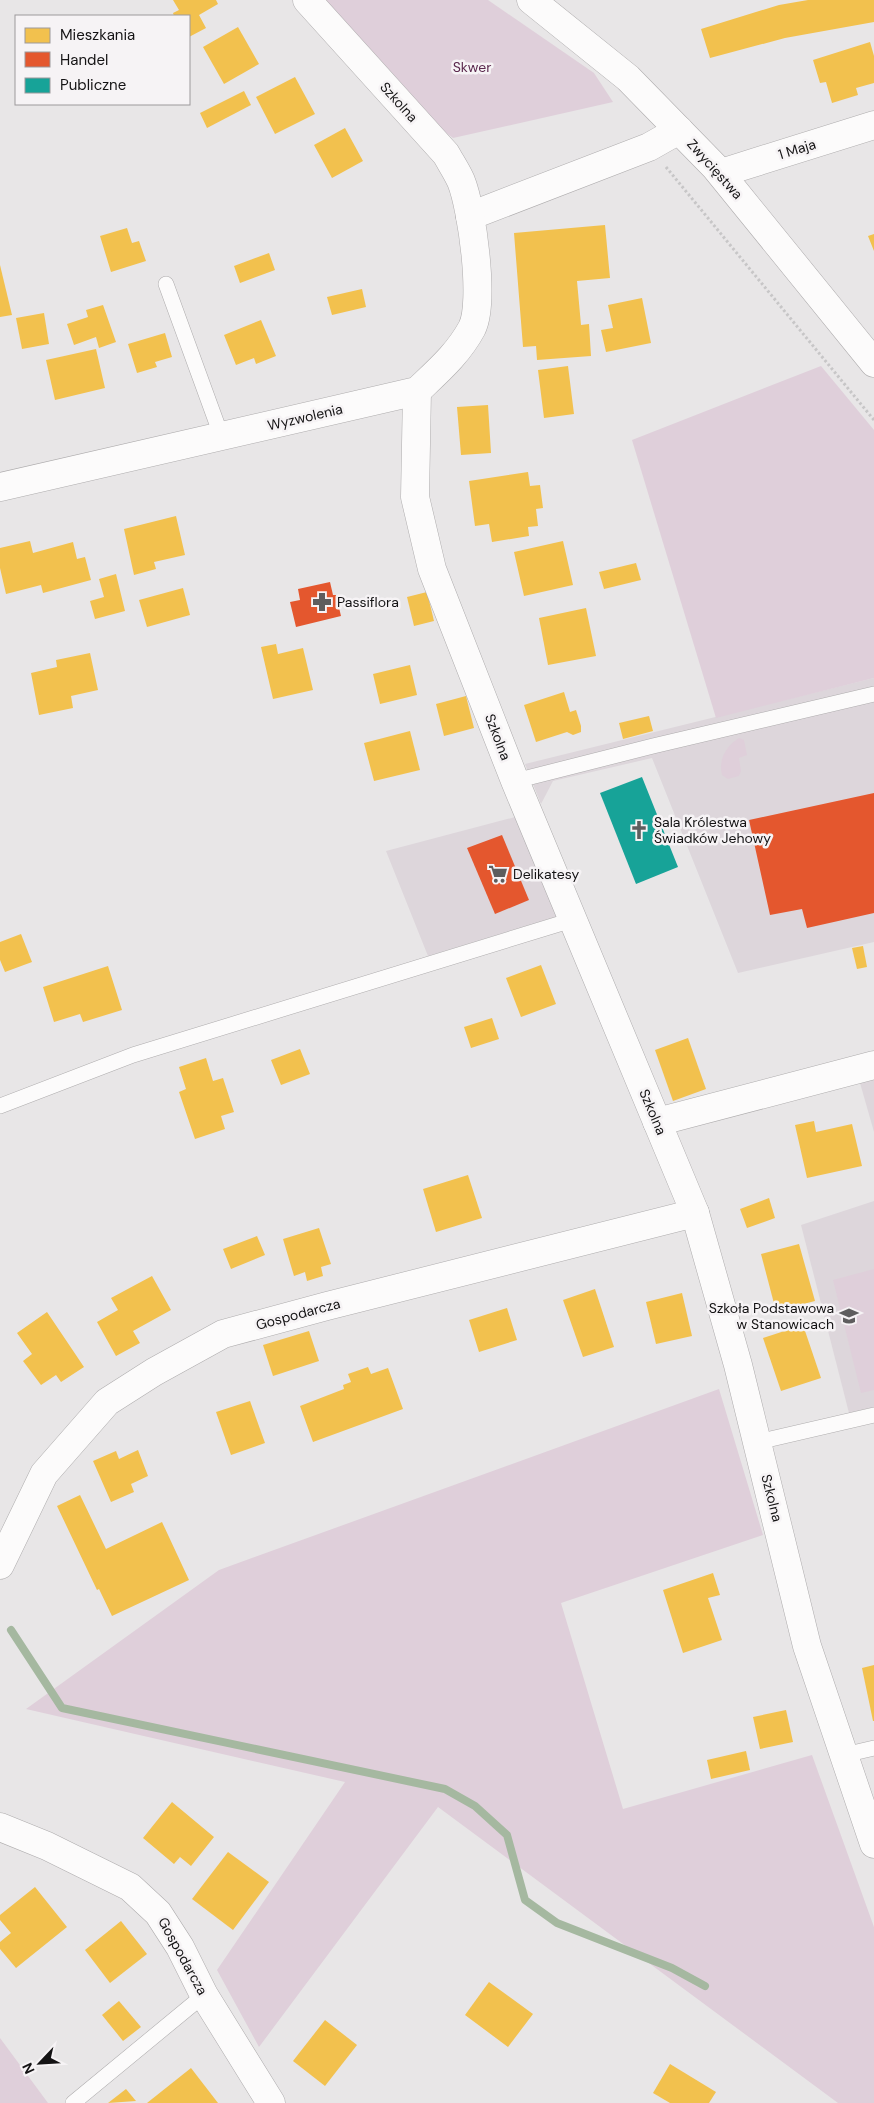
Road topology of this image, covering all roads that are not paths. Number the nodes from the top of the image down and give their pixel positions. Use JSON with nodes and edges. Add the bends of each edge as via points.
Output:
{"nodes":[{"id":1,"x":307,"y":0,"type":"edge"},
{"id":2,"x":531,"y":0,"type":"edge"},
{"id":3,"x":874,"y":125,"type":"edge"},
{"id":4,"x":679,"y":130,"type":"junction"},
{"id":5,"x":721,"y":173,"type":"junction"},
{"id":6,"x":470,"y":216,"type":"junction"},
{"id":7,"x":166,"y":284,"type":"dead end"},
{"id":8,"x":874,"y":362,"type":"edge"},
{"id":9,"x":417,"y":391,"type":"junction"},
{"id":10,"x":221,"y":435,"type":"junction"},
{"id":11,"x":0,"y":487,"type":"edge"},
{"id":12,"x":874,"y":694,"type":"edge"},
{"id":13,"x":515,"y":782,"type":"junction"},
{"id":14,"x":572,"y":920,"type":"junction"},
{"id":15,"x":874,"y":1065,"type":"edge"},
{"id":16,"x":0,"y":1106,"type":"edge"},
{"id":17,"x":657,"y":1122,"type":"junction"},
{"id":18,"x":694,"y":1213,"type":"junction"},
{"id":19,"x":874,"y":1416,"type":"edge"},
{"id":20,"x":758,"y":1442,"type":"junction"},
{"id":21,"x":0,"y":1565,"type":"edge"},
{"id":22,"x":874,"y":1748,"type":"edge"},
{"id":23,"x":844,"y":1755,"type":"junction"},
{"id":24,"x":0,"y":1827,"type":"edge"},
{"id":25,"x":874,"y":1844,"type":"edge"},
{"id":26,"x":204,"y":1995,"type":"junction"},
{"id":27,"x":73,"y":2103,"type":"edge"},
{"id":28,"x":271,"y":2103,"type":"edge"}],
"edges":[{"from":1,"to":6,"type":"street","name":"Szkolna","via":[[446,154],[461,182]]},
{"from":2,"to":4,"type":"street","name":"Zwycięstwa","via":[[628,78]]},
{"from":3,"to":5,"type":"street","name":"1 Maja"},
{"from":4,"to":5,"type":"street","name":"Zwycięstwa"},
{"from":4,"to":6,"type":"street","via":[[649,147]]},
{"from":5,"to":8,"type":"street","name":"Zwycięstwa"},
{"from":6,"to":9,"type":"street","name":"Wyzwolenia","via":[[478,290],[473,326],[453,358]]},
{"from":7,"to":10,"type":"lane"},
{"from":9,"to":10,"type":"street","name":"Wyzwolenia"},
{"from":9,"to":13,"type":"street","name":"Szkolna","via":[[415,498],[432,569]]},
{"from":10,"to":11,"type":"street","name":"Wyzwolenia"},
{"from":12,"to":13,"type":"lane"},
{"from":13,"to":14,"type":"street","name":"Szkolna"},
{"from":14,"to":16,"type":"lane","via":[[133,1055]]},
{"from":14,"to":17,"type":"street","name":"Szkolna"},
{"from":15,"to":17,"type":"street"},
{"from":17,"to":18,"type":"street","name":"Szkolna"},
{"from":18,"to":20,"type":"street","name":"Szkolna"},
{"from":18,"to":21,"type":"street","name":"Gospodarcza","via":[[224,1334],[107,1402],[44,1474]]},
{"from":19,"to":20,"type":"lane"},
{"from":20,"to":23,"type":"street","name":"Szkolna","via":[[807,1646]]},
{"from":22,"to":23,"type":"lane"},
{"from":23,"to":25,"type":"street","name":"Szkolna"},
{"from":24,"to":26,"type":"street","name":"Gospodarcza","via":[[130,1887],[158,1913],[180,1947]]},
{"from":26,"to":27,"type":"lane"},
{"from":26,"to":28,"type":"street","name":"Gospodarcza"}]}
